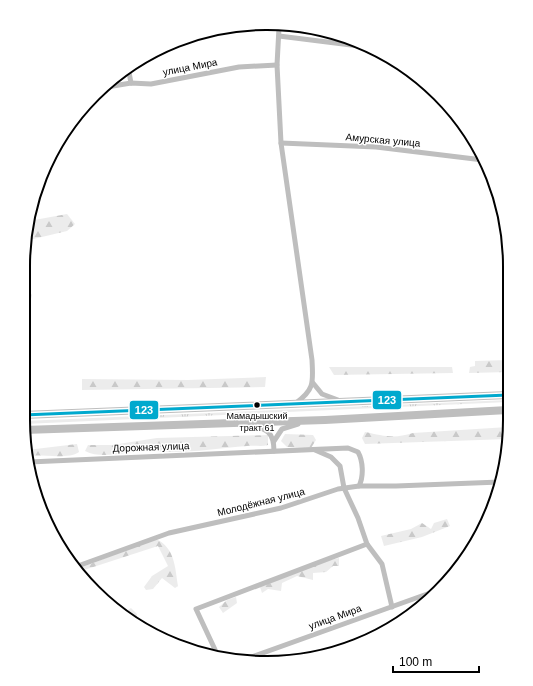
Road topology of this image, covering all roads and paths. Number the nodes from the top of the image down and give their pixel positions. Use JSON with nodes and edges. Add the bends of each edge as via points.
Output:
{"nodes":[{"id":1,"x":279,"y":31,"type":"edge"},
{"id":2,"x":279,"y":36,"type":"junction"},
{"id":3,"x":347,"y":45,"type":"edge"},
{"id":4,"x":277,"y":65,"type":"junction"},
{"id":5,"x":129,"y":74,"type":"edge"},
{"id":6,"x":131,"y":83,"type":"junction"},
{"id":7,"x":115,"y":86,"type":"edge"},
{"id":8,"x":281,"y":143,"type":"junction"},
{"id":9,"x":477,"y":159,"type":"edge"},
{"id":10,"x":313,"y":383,"type":"junction"},
{"id":11,"x":503,"y":395,"type":"edge"},
{"id":12,"x":346,"y":402,"type":"junction"},
{"id":13,"x":293,"y":405,"type":"junction"},
{"id":14,"x":503,"y":410,"type":"edge"},
{"id":15,"x":30,"y":415,"type":"edge"},
{"id":16,"x":307,"y":421,"type":"junction"},
{"id":17,"x":242,"y":423,"type":"junction"},
{"id":18,"x":31,"y":430,"type":"edge"},
{"id":19,"x":274,"y":441,"type":"junction"},
{"id":20,"x":314,"y":450,"type":"junction"},
{"id":21,"x":274,"y":451,"type":"junction"},
{"id":22,"x":34,"y":462,"type":"edge"},
{"id":23,"x":495,"y":482,"type":"edge"},
{"id":24,"x":359,"y":486,"type":"junction"},
{"id":25,"x":344,"y":488,"type":"junction"},
{"id":26,"x":367,"y":544,"type":"junction"},
{"id":27,"x":81,"y":565,"type":"edge"},
{"id":28,"x":425,"y":595,"type":"edge"},
{"id":29,"x":392,"y":606,"type":"junction"},
{"id":30,"x":215,"y":650,"type":"edge"},
{"id":31,"x":256,"y":655,"type":"edge"}],
"edges":[{"from":1,"to":2,"type":"street"},
{"from":2,"to":3,"type":"street"},
{"from":2,"to":4,"type":"street"},
{"from":4,"to":6,"type":"street","name":"улица Мира","via":[[239,67],[151,84]]},
{"from":4,"to":8,"type":"street"},
{"from":5,"to":6,"type":"street"},
{"from":6,"to":7,"type":"street","name":"улица Мира"},
{"from":8,"to":9,"type":"street","name":"Амурская улица","via":[[376,147]]},
{"from":8,"to":10,"type":"street","via":[[312,360]]},
{"from":10,"to":12,"type":"street","via":[[322,394]]},
{"from":10,"to":13,"type":"street","via":[[305,396]]},
{"from":11,"to":12,"type":"main road"},
{"from":12,"to":13,"type":"main road"},
{"from":13,"to":15,"type":"main road"},
{"from":14,"to":16,"type":"main road"},
{"from":16,"to":17,"type":"main road"},
{"from":16,"to":19,"type":"street","via":[[282,429]]},
{"from":17,"to":18,"type":"main road"},
{"from":17,"to":19,"type":"street","via":[[268,431]]},
{"from":19,"to":21,"type":"street"},
{"from":20,"to":21,"type":"street"},
{"from":20,"to":24,"type":"street","via":[[348,448],[358,452],[362,459]]},
{"from":20,"to":25,"type":"street","via":[[331,457],[340,466]]},
{"from":21,"to":22,"type":"street","name":"Дорожная улица"},
{"from":23,"to":24,"type":"street","name":"Молодёжная улица"},
{"from":24,"to":25,"type":"street","name":"Молодёжная улица"},
{"from":25,"to":26,"type":"street"},
{"from":25,"to":27,"type":"street","name":"Молодёжная улица","via":[[281,508],[169,532]]},
{"from":26,"to":29,"type":"street","via":[[382,564]]},
{"from":26,"to":30,"type":"street","via":[[196,609]]},
{"from":28,"to":29,"type":"street","name":"улица Мира"},
{"from":29,"to":31,"type":"street","name":"улица Мира"}]}
